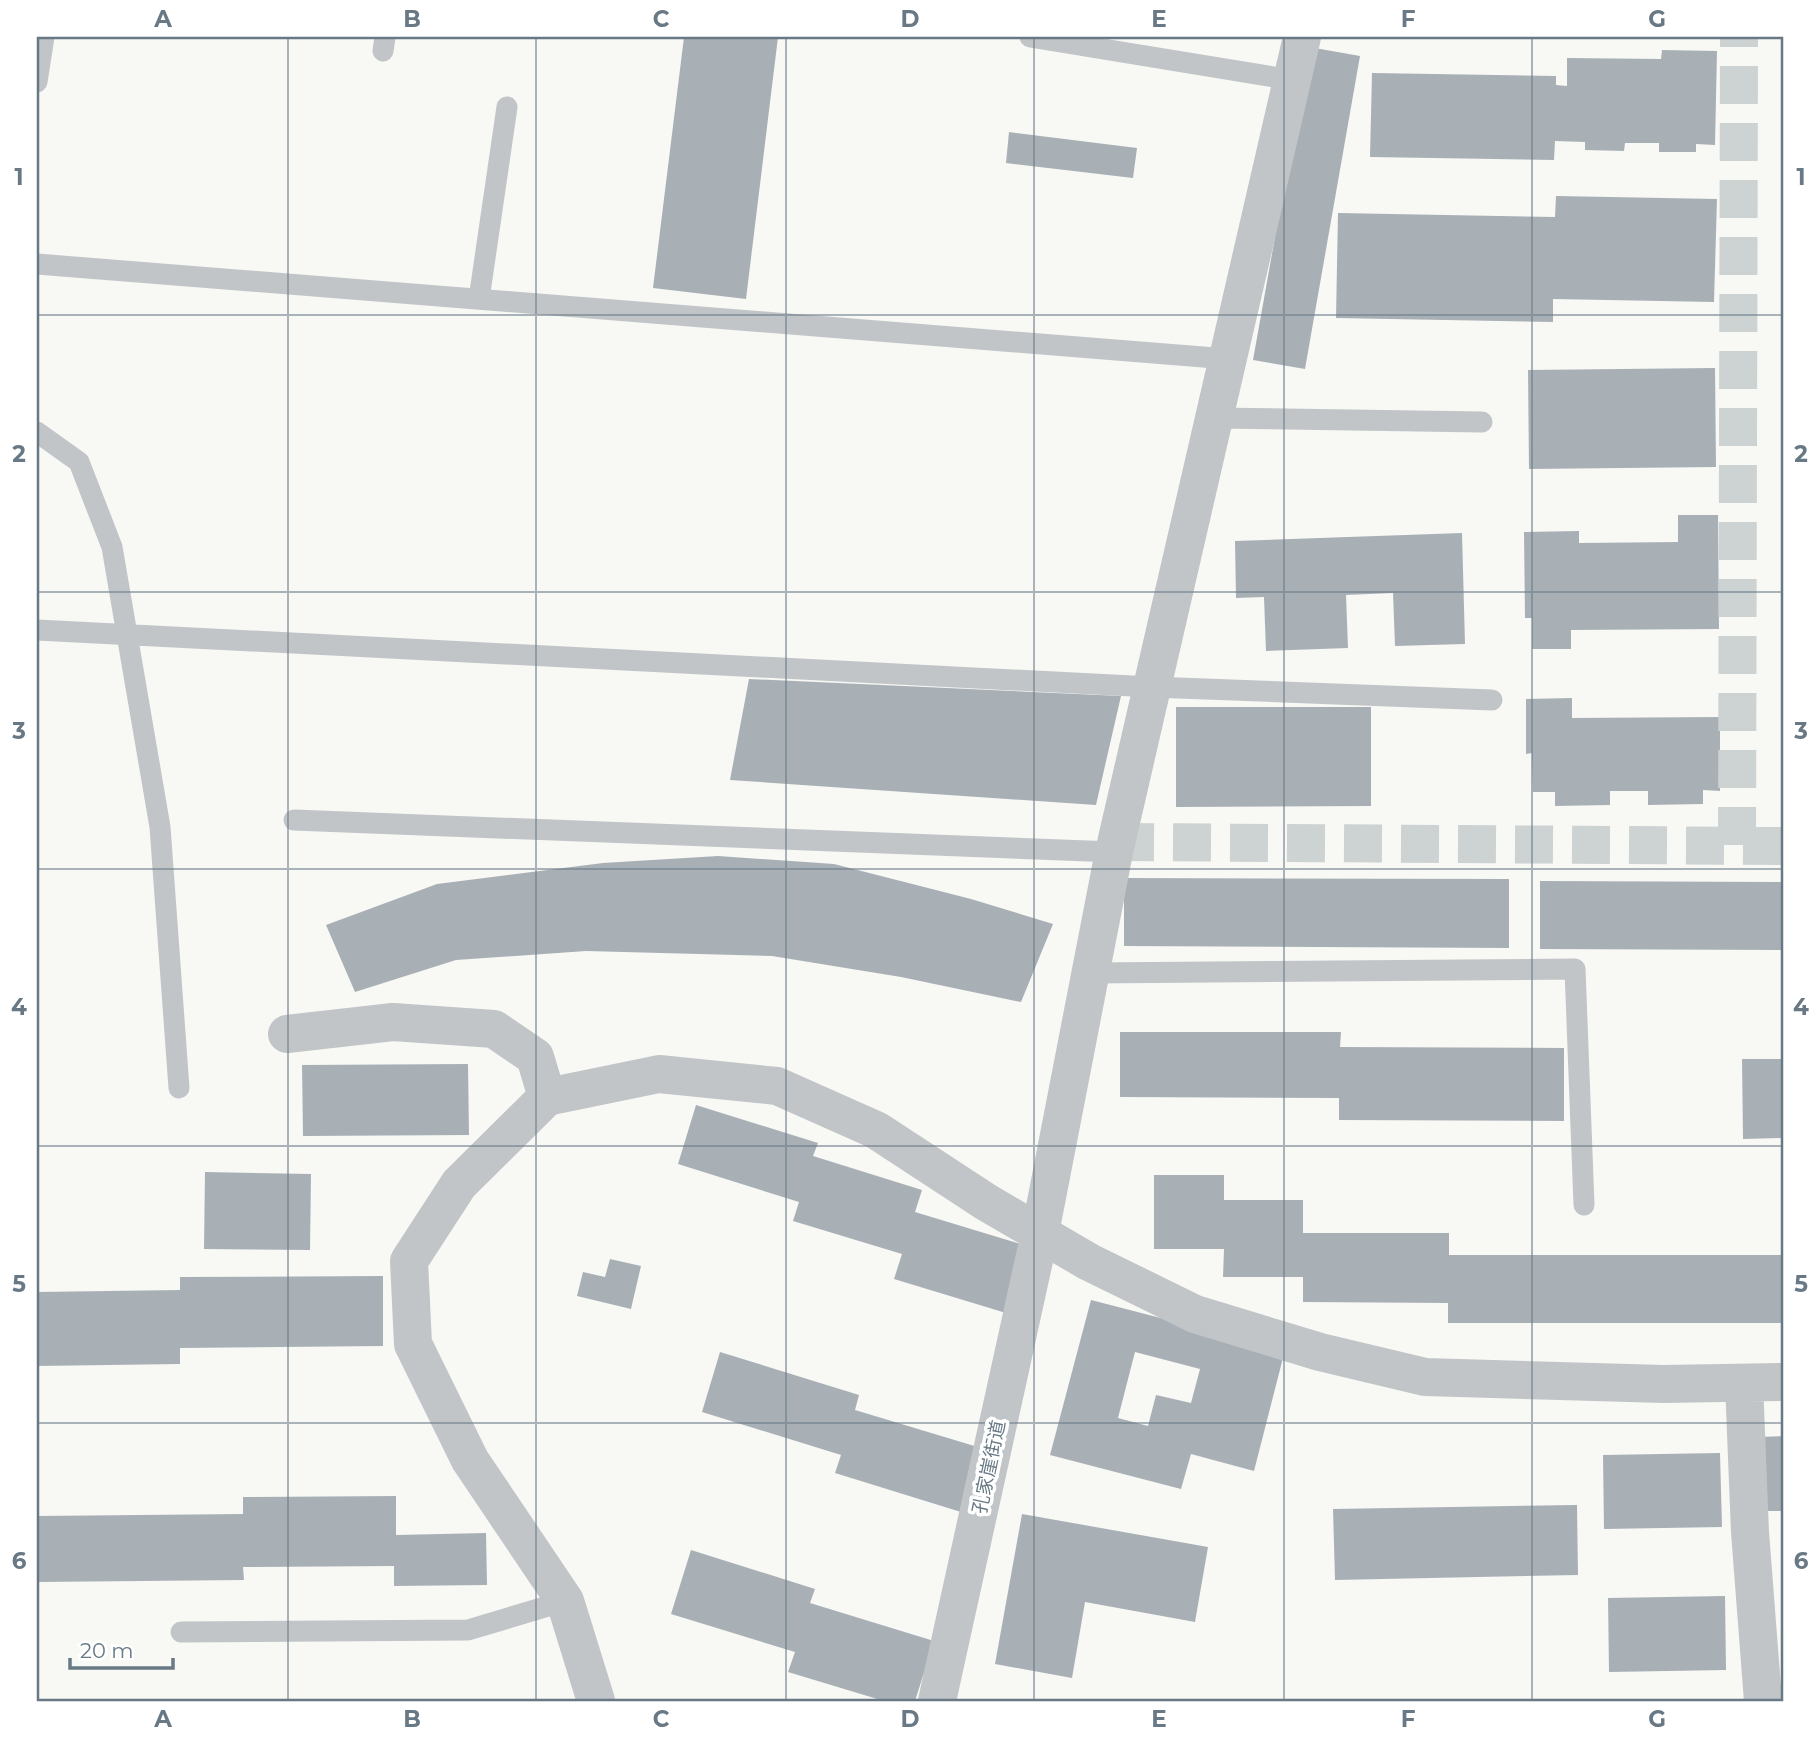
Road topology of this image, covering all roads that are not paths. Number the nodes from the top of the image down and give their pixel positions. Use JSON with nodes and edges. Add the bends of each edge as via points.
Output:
{"nodes":[{"id":1,"x":44,"y":37,"type":"edge"},
{"id":2,"x":1030,"y":37,"type":"edge"},
{"id":3,"x":1302,"y":37,"type":"edge"},
{"id":4,"x":1292,"y":80,"type":"junction"},
{"id":5,"x":37,"y":82,"type":"edge"},
{"id":6,"x":508,"y":107,"type":"dead end"},
{"id":7,"x":37,"y":264,"type":"edge"},
{"id":8,"x":479,"y":299,"type":"junction"},
{"id":9,"x":1228,"y":359,"type":"junction"},
{"id":10,"x":1214,"y":418,"type":"junction"},
{"id":11,"x":1482,"y":422,"type":"dead end"},
{"id":12,"x":37,"y":432,"type":"edge"},
{"id":13,"x":37,"y":630,"type":"edge"},
{"id":14,"x":126,"y":634,"type":"junction"},
{"id":15,"x":1152,"y":687,"type":"junction"},
{"id":16,"x":1492,"y":699,"type":"dead end"},
{"id":17,"x":294,"y":820,"type":"dead end"},
{"id":18,"x":1114,"y":852,"type":"junction"},
{"id":19,"x":1091,"y":973,"type":"junction"},
{"id":20,"x":287,"y":1034,"type":"dead end"},
{"id":21,"x":179,"y":1088,"type":"dead end"},
{"id":22,"x":547,"y":1097,"type":"junction"},
{"id":23,"x":1584,"y":1205,"type":"dead end"},
{"id":24,"x":1040,"y":1233,"type":"junction"},
{"id":25,"x":1783,"y":1382,"type":"edge"},
{"id":26,"x":1744,"y":1383,"type":"junction"},
{"id":27,"x":565,"y":1601,"type":"junction"},
{"id":28,"x":181,"y":1632,"type":"dead end"},
{"id":29,"x":596,"y":1701,"type":"edge"},
{"id":30,"x":937,"y":1701,"type":"edge"},
{"id":31,"x":1763,"y":1701,"type":"edge"}],
"edges":[{"from":1,"to":5,"type":"lane"},
{"from":2,"to":4,"type":"lane"},
{"from":3,"to":4,"type":"street","name":"孔家崖街道"},
{"from":4,"to":9,"type":"street","name":"孔家崖街道"},
{"from":6,"to":8,"type":"lane"},
{"from":7,"to":8,"type":"lane"},
{"from":8,"to":9,"type":"lane"},
{"from":9,"to":10,"type":"street","name":"孔家崖街道"},
{"from":10,"to":11,"type":"lane"},
{"from":10,"to":15,"type":"street","name":"孔家崖街道"},
{"from":12,"to":14,"type":"lane","via":[[79,462],[113,547]]},
{"from":13,"to":14,"type":"lane"},
{"from":14,"to":15,"type":"lane"},
{"from":14,"to":21,"type":"lane","via":[[160,827]]},
{"from":15,"to":16,"type":"lane"},
{"from":15,"to":18,"type":"street","name":"孔家崖街道"},
{"from":17,"to":18,"type":"lane"},
{"from":18,"to":19,"type":"street","name":"孔家崖街道"},
{"from":19,"to":23,"type":"lane","via":[[1575,969]]},
{"from":19,"to":24,"type":"street","name":"孔家崖街道"},
{"from":20,"to":22,"type":"street","via":[[393,1022],[495,1029],[535,1057]]},
{"from":22,"to":24,"type":"street","via":[[659,1074],[777,1086],[876,1130]]},
{"from":22,"to":27,"type":"street","via":[[459,1184],[409,1261],[413,1344],[470,1460]]},
{"from":24,"to":26,"type":"street","via":[[1195,1314],[1320,1352],[1425,1377]]},
{"from":24,"to":30,"type":"street","name":"孔家崖街道"},
{"from":25,"to":26,"type":"street"},
{"from":26,"to":31,"type":"street"},
{"from":27,"to":28,"type":"lane","via":[[468,1630]]},
{"from":27,"to":29,"type":"street"}]}
